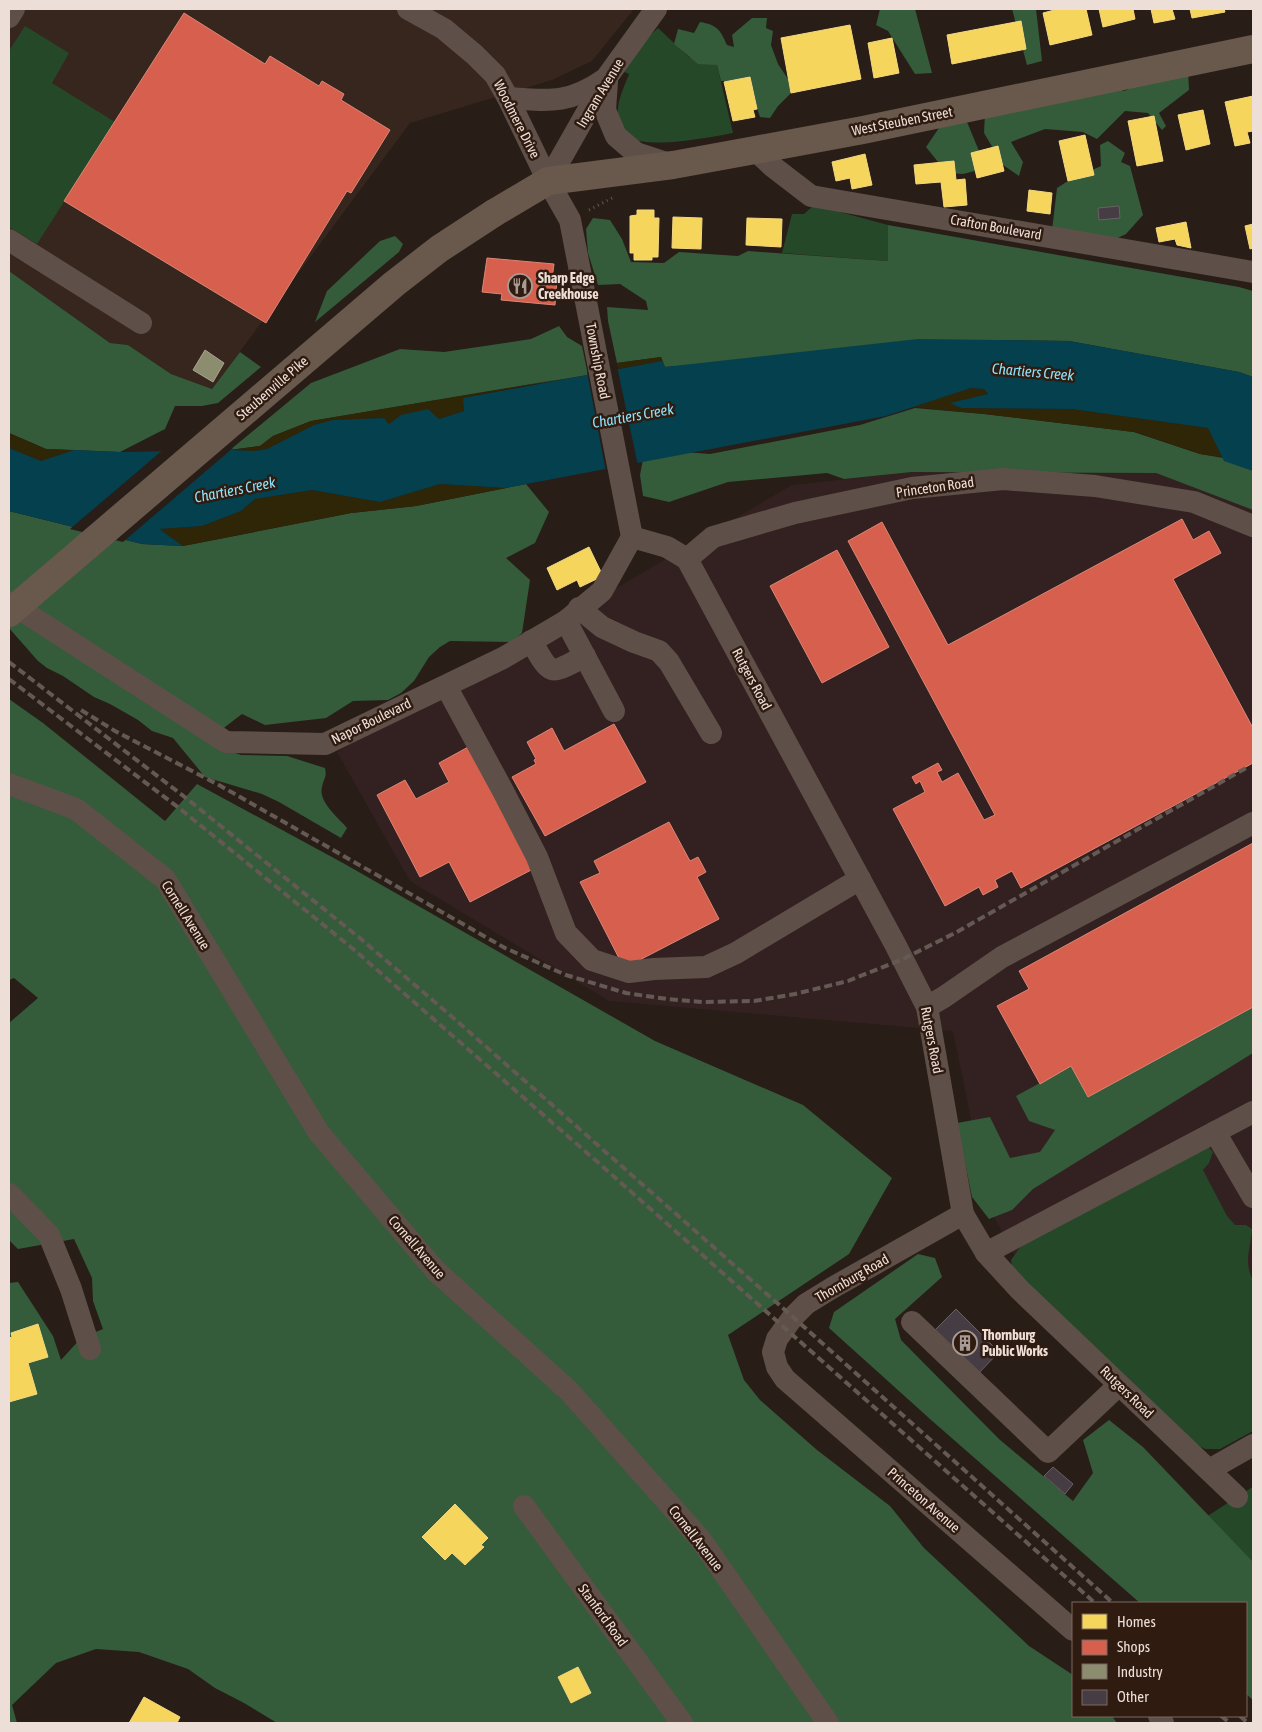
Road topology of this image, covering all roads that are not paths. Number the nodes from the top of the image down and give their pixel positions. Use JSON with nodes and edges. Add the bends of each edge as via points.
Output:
{"nodes":[{"id":1,"x":14,"y":9,"type":"edge"},
{"id":2,"x":408,"y":9,"type":"edge"},
{"id":3,"x":656,"y":9,"type":"edge"},
{"id":4,"x":9,"y":17,"type":"edge"},
{"id":5,"x":1253,"y":49,"type":"edge"},
{"id":6,"x":607,"y":77,"type":"junction"},
{"id":7,"x":508,"y":98,"type":"junction"},
{"id":8,"x":755,"y":150,"type":"junction"},
{"id":9,"x":673,"y":165,"type":"junction"},
{"id":10,"x":548,"y":180,"type":"junction"},
{"id":11,"x":9,"y":240,"type":"edge"},
{"id":12,"x":1253,"y":272,"type":"edge"},
{"id":13,"x":140,"y":323,"type":"dead end"},
{"id":14,"x":1253,"y":526,"type":"edge"},
{"id":15,"x":630,"y":527,"type":"junction"},
{"id":16,"x":687,"y":559,"type":"junction"},
{"id":17,"x":9,"y":602,"type":"edge"},
{"id":18,"x":9,"y":613,"type":"edge"},
{"id":19,"x":572,"y":614,"type":"junction"},
{"id":20,"x":531,"y":641,"type":"junction"},
{"id":21,"x":585,"y":656,"type":"junction"},
{"id":22,"x":446,"y":686,"type":"junction"},
{"id":23,"x":614,"y":711,"type":"dead end"},
{"id":24,"x":711,"y":733,"type":"dead end"},
{"id":25,"x":9,"y":784,"type":"edge"},
{"id":26,"x":1253,"y":824,"type":"edge"},
{"id":27,"x":860,"y":879,"type":"junction"},
{"id":28,"x":927,"y":1007,"type":"junction"},
{"id":29,"x":1253,"y":1112,"type":"edge"},
{"id":30,"x":1215,"y":1132,"type":"junction"},
{"id":31,"x":9,"y":1194,"type":"edge"},
{"id":32,"x":1253,"y":1197,"type":"edge"},
{"id":33,"x":963,"y":1214,"type":"junction"},
{"id":34,"x":986,"y":1253,"type":"junction"},
{"id":35,"x":912,"y":1322,"type":"dead end"},
{"id":36,"x":90,"y":1349,"type":"dead end"},
{"id":37,"x":777,"y":1367,"type":"joint"},
{"id":38,"x":1119,"y":1385,"type":"junction"},
{"id":39,"x":1253,"y":1444,"type":"edge"},
{"id":40,"x":1209,"y":1470,"type":"junction"},
{"id":41,"x":1237,"y":1497,"type":"dead end"},
{"id":42,"x":524,"y":1506,"type":"dead end"},
{"id":43,"x":1072,"y":1629,"type":"edge"},
{"id":44,"x":682,"y":1723,"type":"edge"},
{"id":45,"x":828,"y":1723,"type":"edge"}],
"edges":[{"from":1,"to":4,"type":"street"},
{"from":2,"to":7,"type":"street","name":"Woodmere Drive","via":[[444,29],[475,55],[495,75]]},
{"from":3,"to":6,"type":"street","name":"Ingram Avenue"},
{"from":5,"to":8,"type":"main road","name":"West Steuben Street"},
{"from":6,"to":7,"type":"street","via":[[573,97],[552,101]]},
{"from":6,"to":9,"type":"street","via":[[604,110],[616,136],[636,153]]},
{"from":6,"to":10,"type":"street","name":"Ingram Avenue"},
{"from":7,"to":10,"type":"street","name":"Woodmere Drive"},
{"from":8,"to":9,"type":"main road","name":"West Steuben Street"},
{"from":8,"to":12,"type":"street","name":"Crafton Boulevard","via":[[811,196]]},
{"from":9,"to":10,"type":"main road","name":"West Steuben Street"},
{"from":10,"to":15,"type":"street","name":"Township Road","via":[[570,220]]},
{"from":10,"to":18,"type":"main road","name":"Steubenville Pike","bridge":true,"via":[[440,249],[394,284]]},
{"from":11,"to":13,"type":"street"},
{"from":14,"to":16,"type":"street","name":"Princeton Road","via":[[1194,502],[1095,486],[1003,479],[912,488],[795,513],[713,537]]},
{"from":15,"to":16,"type":"street"},
{"from":15,"to":19,"type":"street","name":"Napor Boulevard","via":[[602,590]]},
{"from":16,"to":27,"type":"street","name":"Rutgers Road"},
{"from":17,"to":22,"type":"street","name":"Napor Boulevard","via":[[226,742],[325,744]]},
{"from":19,"to":20,"type":"street","name":"Napor Boulevard"},
{"from":19,"to":21,"type":"street"},
{"from":19,"to":24,"type":"street","via":[[659,651],[669,662]]},
{"from":20,"to":21,"type":"street","via":[[551,669],[558,670]]},
{"from":20,"to":22,"type":"street","name":"Napor Boulevard"},
{"from":21,"to":23,"type":"street"},
{"from":22,"to":27,"type":"street","via":[[537,857],[566,933],[592,960],[629,972],[706,967],[736,953]]},
{"from":25,"to":45,"type":"street","name":"Cornell Avenue","via":[[76,809],[165,879],[320,1133],[436,1271],[569,1391],[701,1540]]},
{"from":26,"to":28,"type":"street","via":[[1002,956]]},
{"from":27,"to":28,"type":"street","name":"Rutgers Road"},
{"from":28,"to":33,"type":"street","name":"Rutgers Road"},
{"from":29,"to":30,"type":"street"},
{"from":30,"to":32,"type":"street"},
{"from":30,"to":34,"type":"street"},
{"from":31,"to":36,"type":"street","via":[[48,1236]]},
{"from":33,"to":34,"type":"street","name":"Rutgers Road"},
{"from":33,"to":37,"type":"street","name":"Thornburg Road","via":[[806,1304],[776,1339],[773,1352]]},
{"from":34,"to":38,"type":"street","name":"Rutgers Road"},
{"from":35,"to":38,"type":"street","via":[[1048,1452]]},
{"from":37,"to":43,"type":"street","name":"Princeton Avenue","via":[[786,1379]]},
{"from":38,"to":40,"type":"street","name":"Rutgers Road"},
{"from":39,"to":40,"type":"street"},
{"from":40,"to":41,"type":"street","name":"Rutgers Road"},
{"from":42,"to":44,"type":"street","name":"Stanford Road"}]}
